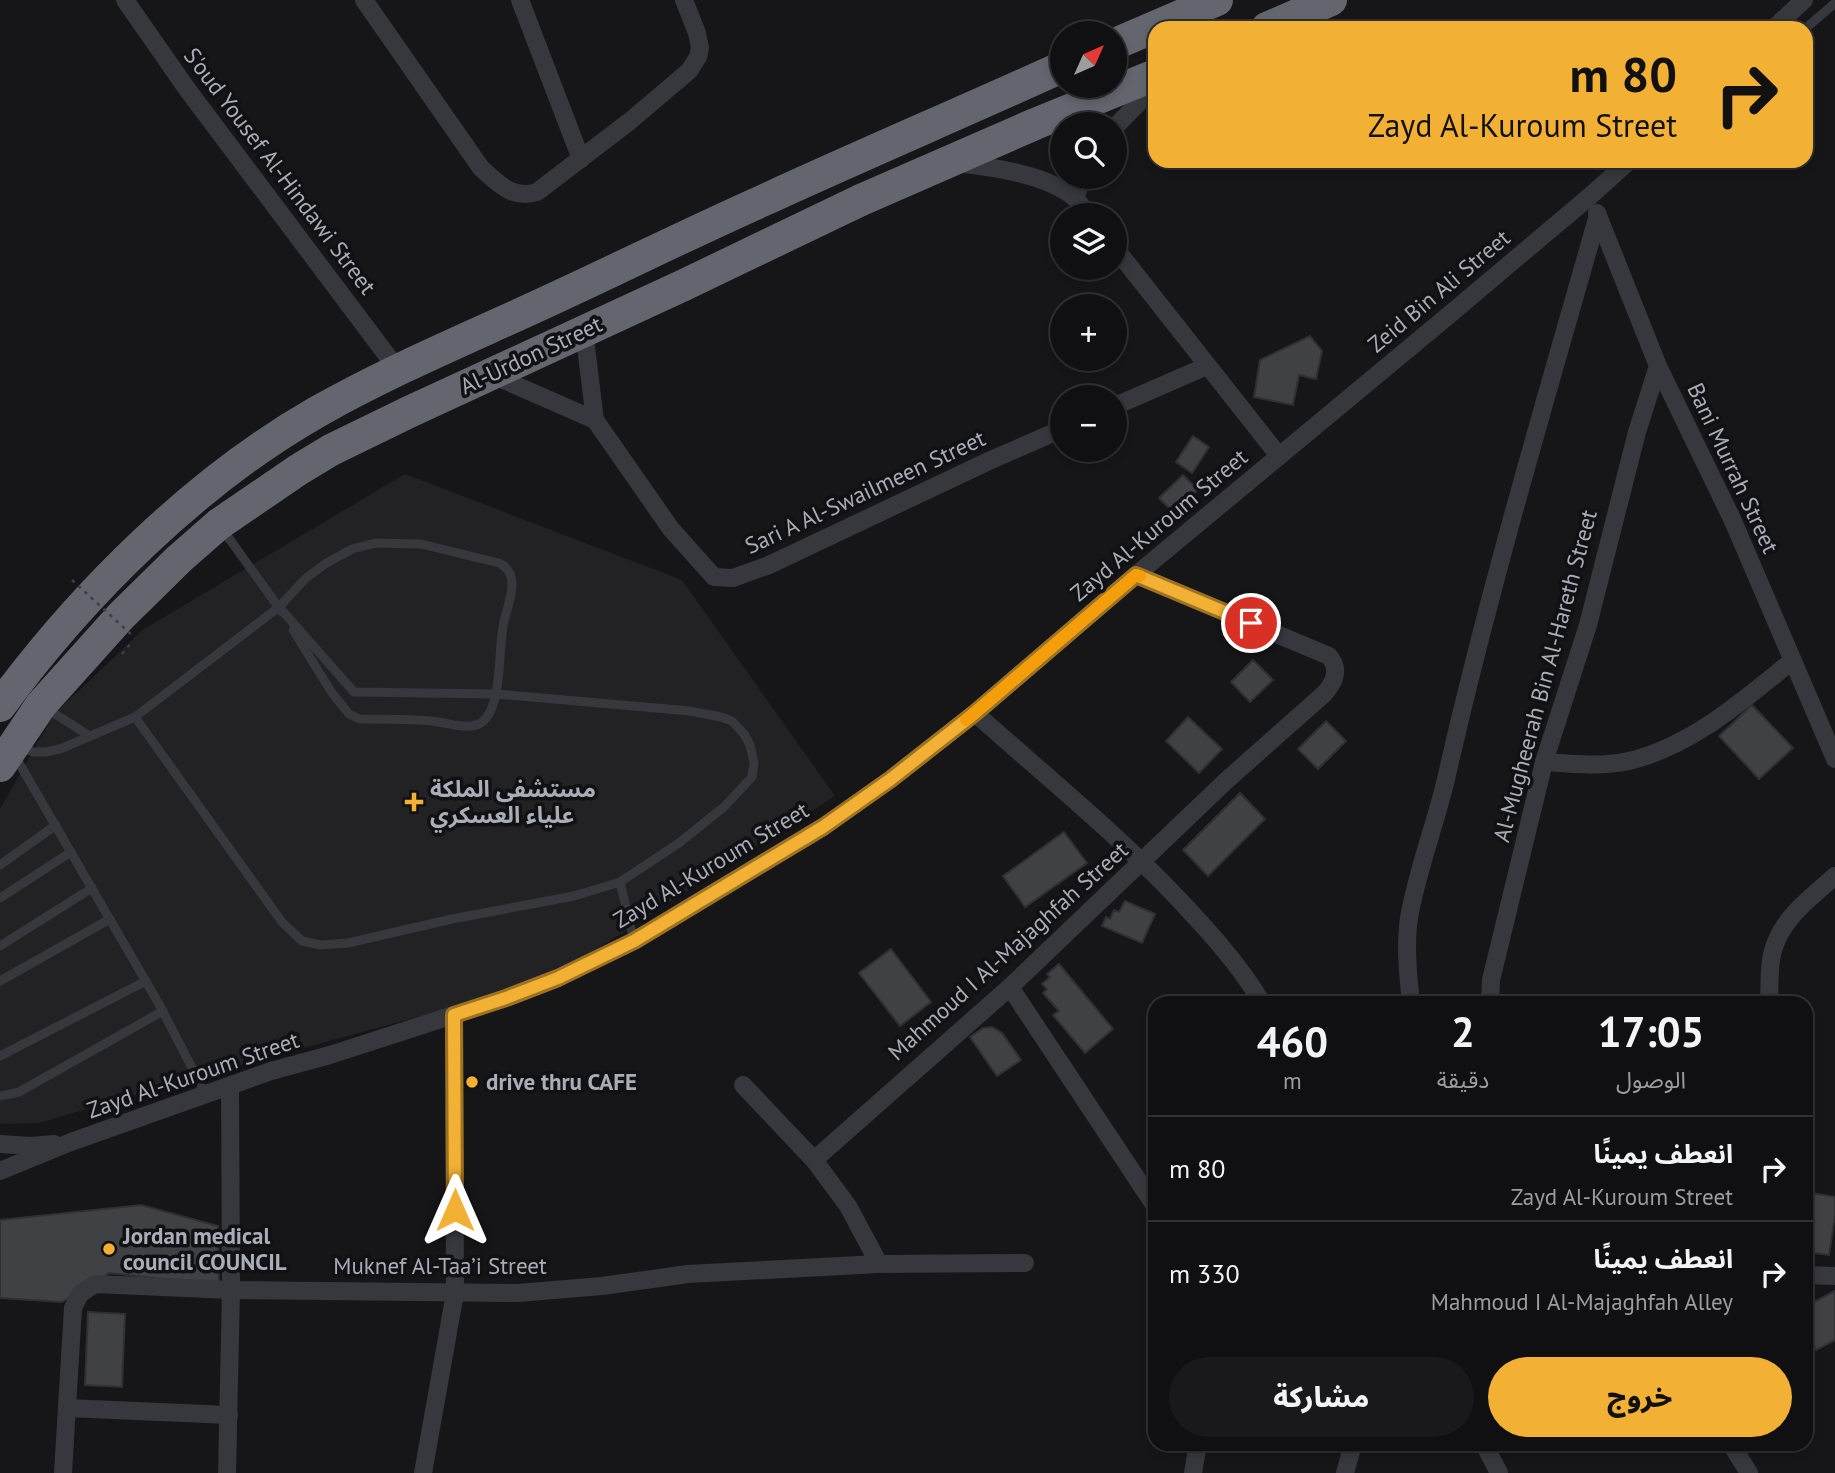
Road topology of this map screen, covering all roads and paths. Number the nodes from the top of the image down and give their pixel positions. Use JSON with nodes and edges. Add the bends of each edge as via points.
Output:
{"nodes":[{"id":1,"x":125,"y":0,"type":"edge"},
{"id":2,"x":364,"y":0,"type":"edge"},
{"id":3,"x":520,"y":0,"type":"edge"},
{"id":4,"x":684,"y":0,"type":"edge"},
{"id":5,"x":1331,"y":0,"type":"edge"},
{"id":6,"x":1804,"y":0,"type":"edge"},
{"id":7,"x":1215,"y":1,"type":"edge"},
{"id":8,"x":1835,"y":3,"type":"edge"},
{"id":9,"x":1168,"y":21,"type":"edge"},
{"id":10,"x":1283,"y":21,"type":"edge"},
{"id":11,"x":1782,"y":21,"type":"edge"},
{"id":12,"x":1813,"y":22,"type":"edge"},
{"id":13,"x":1148,"y":30,"type":"edge"},
{"id":14,"x":1127,"y":39,"type":"edge"},
{"id":15,"x":1050,"y":72,"type":"edge"},
{"id":16,"x":1148,"y":78,"type":"edge"},
{"id":17,"x":1148,"y":93,"type":"edge"},
{"id":18,"x":1127,"y":115,"type":"edge"},
{"id":19,"x":581,"y":159,"type":"junction"},
{"id":20,"x":948,"y":162,"type":"junction"},
{"id":21,"x":1621,"y":168,"type":"edge"},
{"id":22,"x":1078,"y":189,"type":"edge"},
{"id":23,"x":1589,"y":197,"type":"junction"},
{"id":24,"x":1075,"y":198,"type":"junction"},
{"id":25,"x":1079,"y":203,"type":"edge"},
{"id":26,"x":1598,"y":215,"type":"junction"},
{"id":27,"x":1127,"y":263,"type":"edge"},
{"id":28,"x":584,"y":331,"type":"junction"},
{"id":29,"x":1207,"y":366,"type":"junction"},
{"id":30,"x":1658,"y":366,"type":"junction"},
{"id":31,"x":398,"y":370,"type":"junction"},
{"id":32,"x":490,"y":374,"type":"junction"},
{"id":33,"x":1127,"y":401,"type":"edge"},
{"id":34,"x":595,"y":420,"type":"junction"},
{"id":35,"x":1050,"y":434,"type":"edge"},
{"id":36,"x":1279,"y":456,"type":"junction"},
{"id":37,"x":219,"y":524,"type":"junction"},
{"id":38,"x":1136,"y":575,"type":"junction"},
{"id":39,"x":72,"y":580,"type":"dead end"},
{"id":40,"x":279,"y":607,"type":"junction"},
{"id":41,"x":122,"y":654,"type":"dead end"},
{"id":42,"x":1792,"y":661,"type":"junction"},
{"id":43,"x":496,"y":694,"type":"junction"},
{"id":44,"x":2,"y":700,"type":"edge"},
{"id":45,"x":41,"y":705,"type":"junction"},
{"id":46,"x":975,"y":713,"type":"junction"},
{"id":47,"x":135,"y":717,"type":"junction"},
{"id":48,"x":90,"y":736,"type":"junction"},
{"id":49,"x":8,"y":753,"type":"edge"},
{"id":50,"x":1835,"y":760,"type":"edge"},
{"id":51,"x":1544,"y":762,"type":"junction"},
{"id":52,"x":55,"y":825,"type":"junction"},
{"id":53,"x":71,"y":852,"type":"junction"},
{"id":54,"x":1143,"y":862,"type":"junction"},
{"id":55,"x":0,"y":865,"type":"edge"},
{"id":56,"x":1835,"y":876,"type":"edge"},
{"id":57,"x":620,"y":882,"type":"junction"},
{"id":58,"x":92,"y":888,"type":"junction"},
{"id":59,"x":0,"y":898,"type":"edge"},
{"id":60,"x":110,"y":919,"type":"junction"},
{"id":61,"x":634,"y":941,"type":"junction"},
{"id":62,"x":0,"y":946,"type":"edge"},
{"id":63,"x":0,"y":981,"type":"edge"},
{"id":64,"x":146,"y":981,"type":"junction"},
{"id":65,"x":1010,"y":987,"type":"junction"},
{"id":66,"x":1258,"y":996,"type":"edge"},
{"id":67,"x":1410,"y":996,"type":"edge"},
{"id":68,"x":1490,"y":996,"type":"edge"},
{"id":69,"x":1769,"y":996,"type":"edge"},
{"id":70,"x":163,"y":1011,"type":"junction"},
{"id":71,"x":454,"y":1015,"type":"junction"},
{"id":72,"x":0,"y":1056,"type":"edge"},
{"id":73,"x":743,"y":1085,"type":"dead end"},
{"id":74,"x":230,"y":1087,"type":"junction"},
{"id":75,"x":206,"y":1095,"type":"junction"},
{"id":76,"x":0,"y":1096,"type":"edge"},
{"id":77,"x":71,"y":1142,"type":"junction"},
{"id":78,"x":0,"y":1144,"type":"edge"},
{"id":79,"x":814,"y":1160,"type":"junction"},
{"id":80,"x":0,"y":1171,"type":"edge"},
{"id":81,"x":1148,"y":1195,"type":"edge"},
{"id":82,"x":1025,"y":1263,"type":"dead end"},
{"id":83,"x":879,"y":1264,"type":"junction"},
{"id":84,"x":1813,"y":1275,"type":"edge"},
{"id":85,"x":1835,"y":1276,"type":"edge"},
{"id":86,"x":232,"y":1290,"type":"junction"},
{"id":87,"x":455,"y":1293,"type":"junction"},
{"id":88,"x":68,"y":1408,"type":"junction"},
{"id":89,"x":229,"y":1415,"type":"junction"},
{"id":90,"x":1197,"y":1451,"type":"edge"},
{"id":91,"x":1351,"y":1451,"type":"edge"},
{"id":92,"x":1488,"y":1451,"type":"edge"},
{"id":93,"x":1735,"y":1451,"type":"edge"},
{"id":94,"x":63,"y":1473,"type":"edge"},
{"id":95,"x":227,"y":1473,"type":"edge"},
{"id":96,"x":424,"y":1473,"type":"edge"},
{"id":97,"x":1193,"y":1473,"type":"edge"},
{"id":98,"x":1345,"y":1473,"type":"edge"},
{"id":99,"x":1499,"y":1473,"type":"edge"},
{"id":100,"x":1749,"y":1473,"type":"edge"}],
"edges":[{"from":1,"to":31,"type":"street","name":"S'oud Yousef Al-Hindawi Street"},
{"from":2,"to":19,"type":"street","via":[[481,168],[500,186],[522,195],[537,192]]},
{"from":3,"to":19,"type":"street"},
{"from":4,"to":19,"type":"street","via":[[700,48],[689,71]]},
{"from":5,"to":10,"type":"highway"},
{"from":6,"to":11,"type":"street"},
{"from":7,"to":9,"type":"highway"},
{"from":8,"to":12,"type":"lane"},
{"from":13,"to":14,"type":"highway"},
{"from":15,"to":31,"type":"highway","name":"Al-Urdon Street"},
{"from":16,"to":20,"type":"highway","name":"Al-Urdon Street"},
{"from":17,"to":18,"type":"street"},
{"from":20,"to":24,"type":"street","via":[[1017,172]]},
{"from":20,"to":28,"type":"highway","name":"Al-Urdon Street"},
{"from":21,"to":23,"type":"street","name":"Zeid Bin Ali Street"},
{"from":22,"to":24,"type":"street"},
{"from":23,"to":26,"type":"street","name":"Bani Murrah Street"},
{"from":23,"to":36,"type":"street","name":"Zeid Bin Ali Street"},
{"from":24,"to":25,"type":"street"},
{"from":26,"to":30,"type":"street","name":"Bani Murrah Street"},
{"from":26,"to":67,"type":"street","via":[[1469,677],[1410,911]]},
{"from":27,"to":29,"type":"street"},
{"from":28,"to":32,"type":"highway","name":"Al-Urdon Street"},
{"from":28,"to":34,"type":"street","name":"Sari A Al-Swailmeen Street"},
{"from":29,"to":33,"type":"street"},
{"from":29,"to":36,"type":"street"},
{"from":30,"to":42,"type":"street","name":"Bani Murrah Street","via":[[1733,522]]},
{"from":30,"to":51,"type":"street","name":"Al-Mugheerah Bin Al-Hareth Street","via":[[1588,625]]},
{"from":31,"to":44,"type":"highway","name":"Al-Urdon Street","via":[[317,412],[224,475],[120,566]]},
{"from":32,"to":34,"type":"street"},
{"from":32,"to":37,"type":"highway","name":"Al-Urdon Street","via":[[331,450]]},
{"from":34,"to":35,"type":"street","name":"Sari A Al-Swailmeen Street","via":[[671,529],[714,577],[724,578],[769,565]]},
{"from":36,"to":38,"type":"street","name":"Zayd Al-Kuroum Street"},
{"from":37,"to":40,"type":"lane"},
{"from":37,"to":45,"type":"highway","name":"Al-Urdon Street","via":[[121,616]]},
{"from":38,"to":46,"type":"street","name":"Zayd Al-Kuroum Street"},
{"from":38,"to":54,"type":"street","name":"Mahmoud I Al-Majaghfah Street","via":[[1329,656],[1335,678],[1324,694]]},
{"from":39,"to":41,"type":"path","bridge":true,"via":[[135,638]]},
{"from":40,"to":43,"type":"lane","via":[[354,692]]},
{"from":40,"to":43,"type":"lane","via":[[332,693],[349,714],[360,719],[476,725],[489,715]]},
{"from":40,"to":43,"type":"lane","via":[[325,564],[352,549],[376,543],[421,544],[499,563],[509,570],[512,584],[502,627]]},
{"from":40,"to":47,"type":"lane"},
{"from":42,"to":50,"type":"street","name":"Bani Murrah Street"},
{"from":42,"to":51,"type":"street","via":[[1731,710],[1664,748],[1629,761],[1595,765]]},
{"from":43,"to":57,"type":"lane","via":[[690,711],[732,721],[744,734],[754,763],[746,785],[679,843]]},
{"from":45,"to":48,"type":"lane"},
{"from":45,"to":49,"type":"highway","name":"Al-Urdon Street"},
{"from":46,"to":54,"type":"street"},
{"from":46,"to":61,"type":"street","name":"Zayd Al-Kuroum Street","via":[[823,827]]},
{"from":47,"to":48,"type":"lane"},
{"from":47,"to":57,"type":"lane","via":[[282,922],[302,941],[348,943],[574,896]]},
{"from":48,"to":49,"type":"lane","via":[[46,752],[24,749]]},
{"from":49,"to":52,"type":"lane"},
{"from":51,"to":68,"type":"street","name":"Al-Mugheerah Bin Al-Hareth Street"},
{"from":52,"to":53,"type":"lane"},
{"from":52,"to":55,"type":"lane"},
{"from":53,"to":58,"type":"lane"},
{"from":53,"to":59,"type":"lane"},
{"from":54,"to":65,"type":"street","name":"Mahmoud I Al-Majaghfah Street"},
{"from":54,"to":66,"type":"street","via":[[1235,962]]},
{"from":56,"to":69,"type":"street","via":[[1789,919],[1775,943]]},
{"from":57,"to":61,"type":"lane"},
{"from":58,"to":60,"type":"lane"},
{"from":58,"to":62,"type":"lane"},
{"from":60,"to":63,"type":"lane"},
{"from":60,"to":64,"type":"lane"},
{"from":61,"to":71,"type":"street","name":"Zayd Al-Kuroum Street","via":[[558,978]]},
{"from":64,"to":70,"type":"lane"},
{"from":64,"to":72,"type":"lane"},
{"from":65,"to":79,"type":"street","name":"Mahmoud I Al-Majaghfah Street"},
{"from":65,"to":81,"type":"street"},
{"from":70,"to":75,"type":"lane"},
{"from":70,"to":76,"type":"lane","via":[[19,1092]]},
{"from":71,"to":74,"type":"street","name":"Zayd Al-Kuroum Street"},
{"from":71,"to":87,"type":"street"},
{"from":73,"to":79,"type":"street"},
{"from":74,"to":75,"type":"street","name":"Zayd Al-Kuroum Street"},
{"from":74,"to":86,"type":"street"},
{"from":75,"to":77,"type":"street","name":"Zayd Al-Kuroum Street"},
{"from":77,"to":78,"type":"street","name":"Zayd Al-Kuroum Street"},
{"from":77,"to":80,"type":"street","name":"Zayd Al-Kuroum Street"},
{"from":79,"to":83,"type":"street","via":[[848,1206]]},
{"from":82,"to":83,"type":"street","name":"Muknef Al-Taa’i Street"},
{"from":83,"to":87,"type":"street","name":"Muknef Al-Taa’i Street","via":[[688,1275],[555,1291]]},
{"from":84,"to":85,"type":"street"},
{"from":86,"to":87,"type":"street","name":"Muknef Al-Taa’i Street"},
{"from":86,"to":88,"type":"street","name":"Muknef Al-Taa’i Street","via":[[103,1283],[88,1287],[73,1308]]},
{"from":86,"to":89,"type":"street"},
{"from":87,"to":96,"type":"street"},
{"from":88,"to":89,"type":"street"},
{"from":88,"to":94,"type":"street","name":"Muknef Al-Taa’i Street"},
{"from":89,"to":95,"type":"street"},
{"from":90,"to":97,"type":"street"},
{"from":91,"to":98,"type":"street"},
{"from":92,"to":99,"type":"street"},
{"from":93,"to":100,"type":"street"}]}
